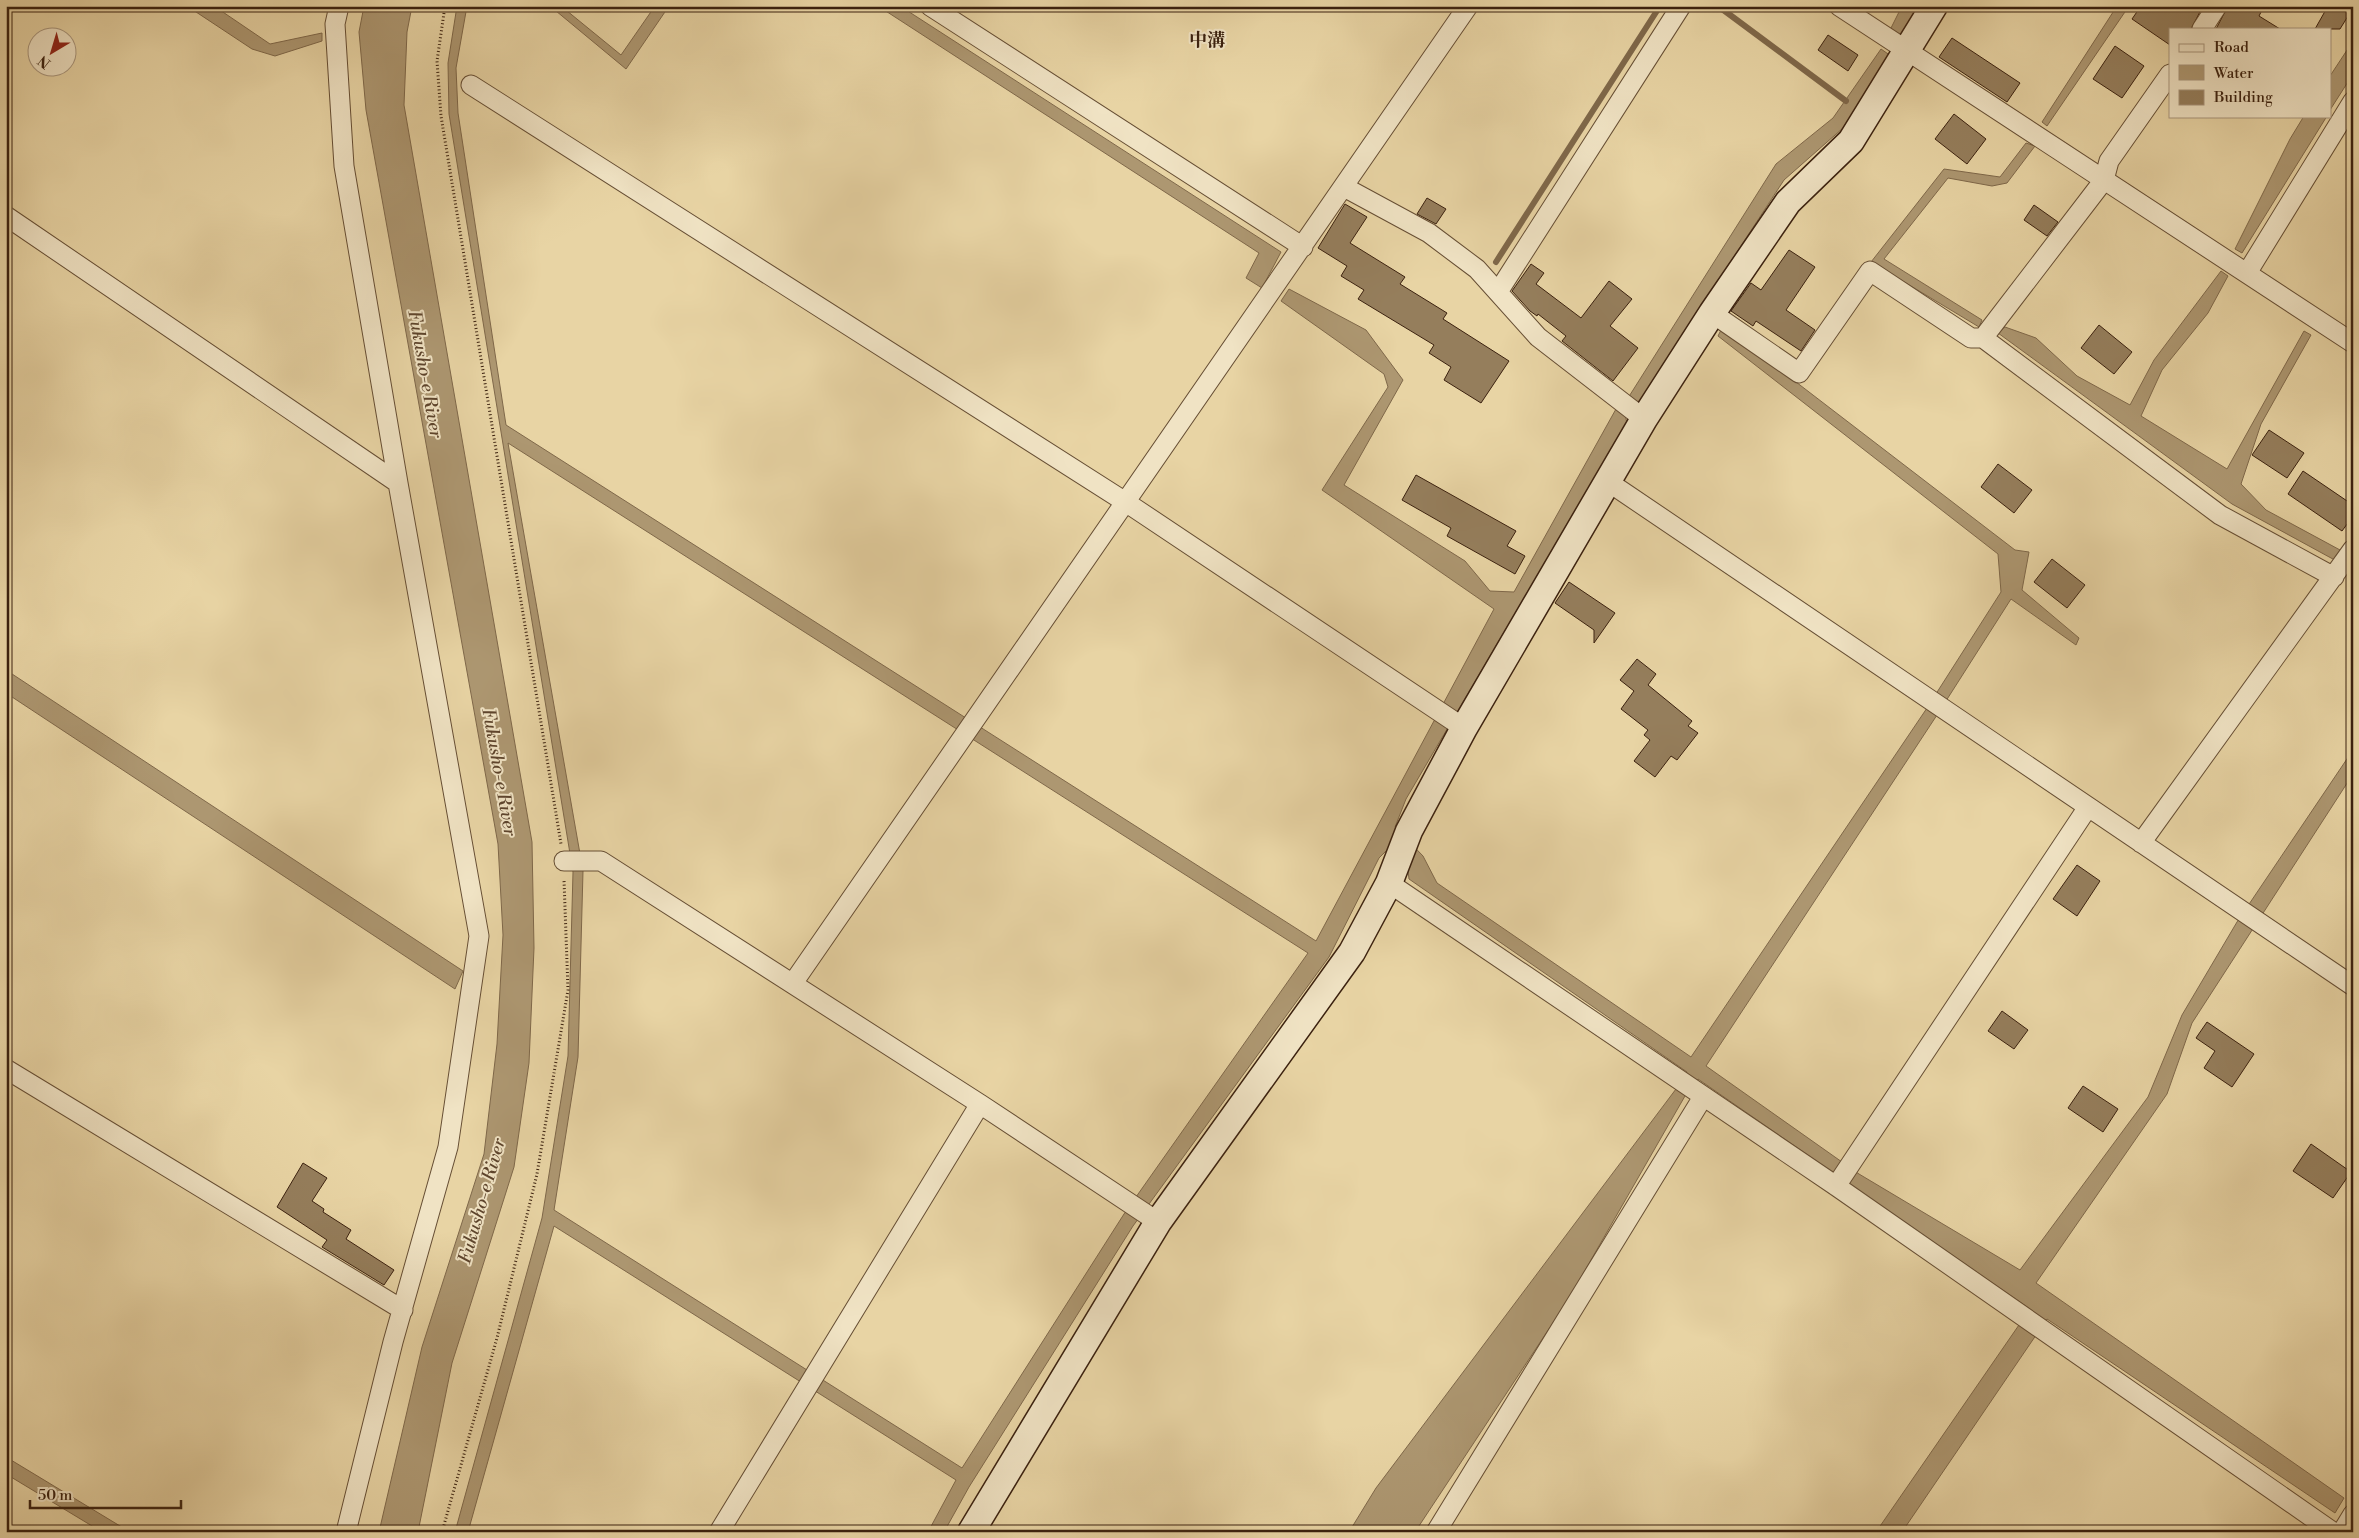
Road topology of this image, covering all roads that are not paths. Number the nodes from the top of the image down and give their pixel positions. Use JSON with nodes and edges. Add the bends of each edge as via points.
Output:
{"nodes":[{"id":1,"x":338,"y":6,"type":"edge"},
{"id":2,"x":930,"y":6,"type":"edge"},
{"id":3,"x":1468,"y":6,"type":"edge"},
{"id":4,"x":1682,"y":6,"type":"edge"},
{"id":5,"x":1839,"y":6,"type":"edge"},
{"id":6,"x":1934,"y":6,"type":"edge"},
{"id":7,"x":2217,"y":6,"type":"edge"},
{"id":8,"x":2203,"y":28,"type":"edge"},
{"id":9,"x":1908,"y":51,"type":"junction"},
{"id":10,"x":2169,"y":75,"type":"edge"},
{"id":11,"x":471,"y":85,"type":"dead end"},
{"id":12,"x":2353,"y":101,"type":"edge"},
{"id":13,"x":2104,"y":180,"type":"junction"},
{"id":14,"x":1344,"y":188,"type":"junction"},
{"id":15,"x":6,"y":216,"type":"edge"},
{"id":16,"x":1303,"y":247,"type":"junction"},
{"id":17,"x":2247,"y":273,"type":"junction"},
{"id":18,"x":1498,"y":292,"type":"junction"},
{"id":19,"x":1712,"y":313,"type":"junction"},
{"id":20,"x":1983,"y":338,"type":"junction"},
{"id":21,"x":2353,"y":343,"type":"edge"},
{"id":22,"x":1644,"y":419,"type":"junction"},
{"id":23,"x":1607,"y":481,"type":"junction"},
{"id":24,"x":398,"y":483,"type":"junction"},
{"id":25,"x":1127,"y":503,"type":"junction"},
{"id":26,"x":2352,"y":551,"type":"edge"},
{"id":27,"x":2337,"y":573,"type":"junction"},
{"id":28,"x":1464,"y":728,"type":"junction"},
{"id":29,"x":2088,"y":807,"type":"junction"},
{"id":30,"x":2141,"y":843,"type":"junction"},
{"id":31,"x":564,"y":862,"type":"road end"},
{"id":32,"x":1393,"y":871,"type":"junction"},
{"id":33,"x":793,"y":983,"type":"junction"},
{"id":34,"x":2353,"y":986,"type":"edge"},
{"id":35,"x":6,"y":1069,"type":"edge"},
{"id":36,"x":1691,"y":1089,"type":"junction"},
{"id":37,"x":980,"y":1104,"type":"junction"},
{"id":38,"x":1836,"y":1186,"type":"junction"},
{"id":39,"x":1158,"y":1222,"type":"junction"},
{"id":40,"x":403,"y":1310,"type":"junction"},
{"id":41,"x":2353,"y":1514,"type":"edge"},
{"id":42,"x":346,"y":1532,"type":"edge"},
{"id":43,"x":719,"y":1532,"type":"edge"},
{"id":44,"x":971,"y":1532,"type":"edge"},
{"id":45,"x":1436,"y":1532,"type":"edge"},
{"id":46,"x":2333,"y":1532,"type":"edge"},
{"id":47,"x":2342,"y":1532,"type":"edge"}],
"edges":[{"from":1,"to":24,"type":"street","via":[[335,24],[344,166]]},
{"from":2,"to":16,"type":"street"},
{"from":3,"to":14,"type":"street"},
{"from":4,"to":18,"type":"street"},
{"from":5,"to":9,"type":"street"},
{"from":6,"to":9,"type":"street"},
{"from":7,"to":8,"type":"street"},
{"from":9,"to":13,"type":"street"},
{"from":9,"to":19,"type":"street","via":[[1851,141],[1788,202]]},
{"from":10,"to":13,"type":"street","via":[[2109,162]]},
{"from":11,"to":25,"type":"street"},
{"from":12,"to":17,"type":"street"},
{"from":13,"to":17,"type":"street"},
{"from":13,"to":20,"type":"street"},
{"from":14,"to":16,"type":"street"},
{"from":14,"to":18,"type":"street","via":[[1429,233],[1477,269]]},
{"from":15,"to":24,"type":"street"},
{"from":16,"to":25,"type":"street"},
{"from":17,"to":21,"type":"street"},
{"from":18,"to":22,"type":"street","via":[[1538,337]]},
{"from":19,"to":20,"type":"street","via":[[1799,374],[1870,271],[1971,338]]},
{"from":19,"to":22,"type":"street"},
{"from":20,"to":27,"type":"street","via":[[2220,515]]},
{"from":22,"to":23,"type":"street"},
{"from":23,"to":28,"type":"street"},
{"from":23,"to":29,"type":"street"},
{"from":24,"to":40,"type":"street","via":[[479,936],[448,1147]]},
{"from":25,"to":28,"type":"street"},
{"from":25,"to":33,"type":"street"},
{"from":26,"to":27,"type":"street"},
{"from":27,"to":30,"type":"street"},
{"from":28,"to":32,"type":"street","via":[[1409,831]]},
{"from":29,"to":30,"type":"street"},
{"from":29,"to":38,"type":"street"},
{"from":30,"to":34,"type":"street"},
{"from":31,"to":33,"type":"street","via":[[601,861]]},
{"from":32,"to":36,"type":"street"},
{"from":32,"to":39,"type":"street","via":[[1352,952]]},
{"from":33,"to":37,"type":"street"},
{"from":35,"to":40,"type":"street"},
{"from":36,"to":38,"type":"street"},
{"from":36,"to":45,"type":"street"},
{"from":37,"to":39,"type":"street"},
{"from":37,"to":43,"type":"street"},
{"from":38,"to":46,"type":"street"},
{"from":39,"to":44,"type":"street"},
{"from":40,"to":42,"type":"street"},
{"from":41,"to":47,"type":"street"}]}
